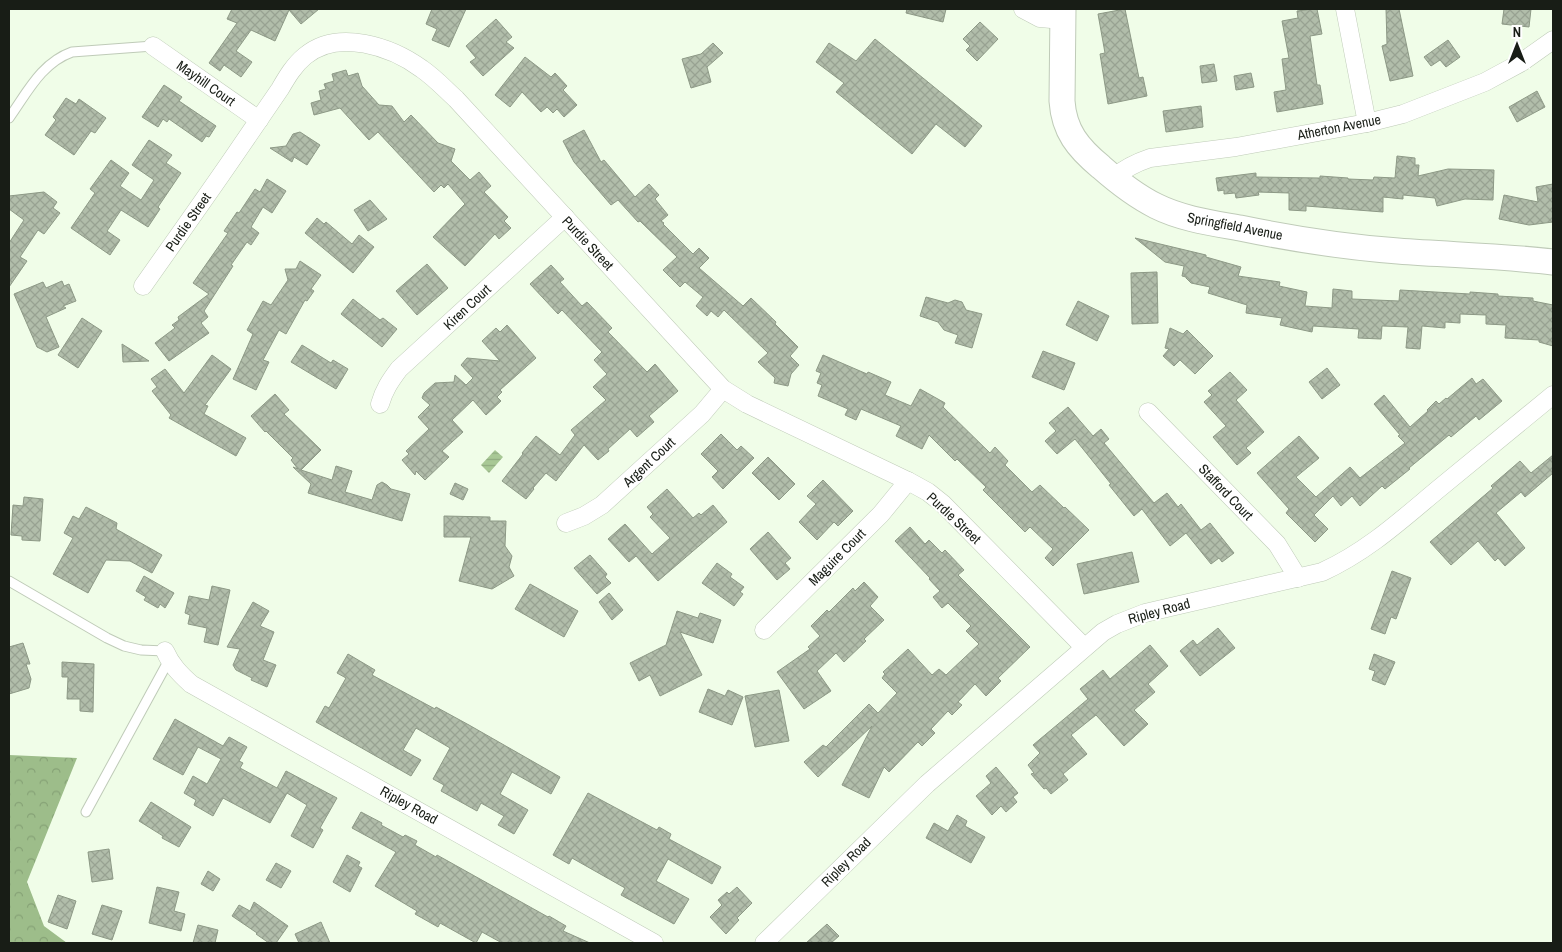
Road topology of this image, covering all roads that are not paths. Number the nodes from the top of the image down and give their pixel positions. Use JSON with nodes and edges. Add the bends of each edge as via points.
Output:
{"nodes":[{"id":1,"x":1023,"y":9,"type":"edge"},
{"id":2,"x":1346,"y":9,"type":"edge"},
{"id":3,"x":1063,"y":14,"type":"edge"},
{"id":4,"x":1553,"y":40,"type":"edge"},
{"id":5,"x":153,"y":46,"type":"joint"},
{"id":6,"x":9,"y":118,"type":"edge"},
{"id":7,"x":258,"y":120,"type":"junction"},
{"id":8,"x":1367,"y":123,"type":"junction"},
{"id":9,"x":1113,"y":178,"type":"junction"},
{"id":10,"x":565,"y":218,"type":"junction"},
{"id":11,"x":1553,"y":262,"type":"edge"},
{"id":12,"x":143,"y":286,"type":"dead end"},
{"id":13,"x":724,"y":389,"type":"junction"},
{"id":14,"x":1553,"y":394,"type":"edge"},
{"id":15,"x":380,"y":404,"type":"dead end"},
{"id":16,"x":1148,"y":412,"type":"dead end"},
{"id":17,"x":908,"y":481,"type":"junction"},
{"id":18,"x":566,"y":522,"type":"dead end"},
{"id":19,"x":1298,"y":578,"type":"junction"},
{"id":20,"x":9,"y":581,"type":"edge"},
{"id":21,"x":764,"y":630,"type":"dead end"},
{"id":22,"x":1084,"y":647,"type":"junction"},
{"id":23,"x":167,"y":656,"type":"junction"},
{"id":24,"x":86,"y":812,"type":"dead end"},
{"id":25,"x":654,"y":943,"type":"edge"},
{"id":26,"x":764,"y":943,"type":"edge"}],
"edges":[{"from":1,"to":3,"type":"street","via":[[1040,18]]},
{"from":2,"to":8,"type":"street"},
{"from":3,"to":9,"type":"street","name":"Springfield Avenue","via":[[1062,101],[1066,124],[1088,156]]},
{"from":4,"to":8,"type":"street","name":"Atherton Avenue","via":[[1485,82],[1403,114]]},
{"from":5,"to":6,"type":"lane","via":[[72,52],[62,56],[44,69]]},
{"from":5,"to":7,"type":"street","name":"Mayhill Court"},
{"from":7,"to":10,"type":"street","name":"Purdie Street","via":[[294,67],[320,47],[352,42],[386,50],[436,80]]},
{"from":7,"to":12,"type":"street","name":"Purdie Street"},
{"from":8,"to":9,"type":"street","name":"Atherton Avenue","via":[[1236,147],[1150,158],[1136,162]]},
{"from":9,"to":11,"type":"street","name":"Springfield Avenue","via":[[1139,198],[1178,215],[1268,234],[1355,247]]},
{"from":10,"to":13,"type":"street","name":"Purdie Street"},
{"from":10,"to":15,"type":"street","name":"Kiren Court","via":[[399,370],[390,380]]},
{"from":13,"to":17,"type":"street","name":"Purdie Street","via":[[747,404]]},
{"from":13,"to":18,"type":"street","name":"Argent Court","via":[[702,414],[602,505]]},
{"from":14,"to":19,"type":"street","name":"Ripley Road","via":[[1362,551],[1322,572]]},
{"from":16,"to":19,"type":"street","name":"Stafford Court","via":[[1277,544]]},
{"from":17,"to":21,"type":"street","name":"Maguire Court","via":[[881,514]]},
{"from":17,"to":22,"type":"street","name":"Purdie Street","via":[[943,504]]},
{"from":19,"to":22,"type":"street","name":"Ripley Road","via":[[1130,618],[1103,632]]},
{"from":20,"to":23,"type":"lane","via":[[107,638],[124,646]]},
{"from":22,"to":26,"type":"street","name":"Ripley Road","via":[[926,784]]},
{"from":23,"to":24,"type":"lane"},
{"from":23,"to":25,"type":"street","name":"Ripley Road","via":[[191,684]]}]}
